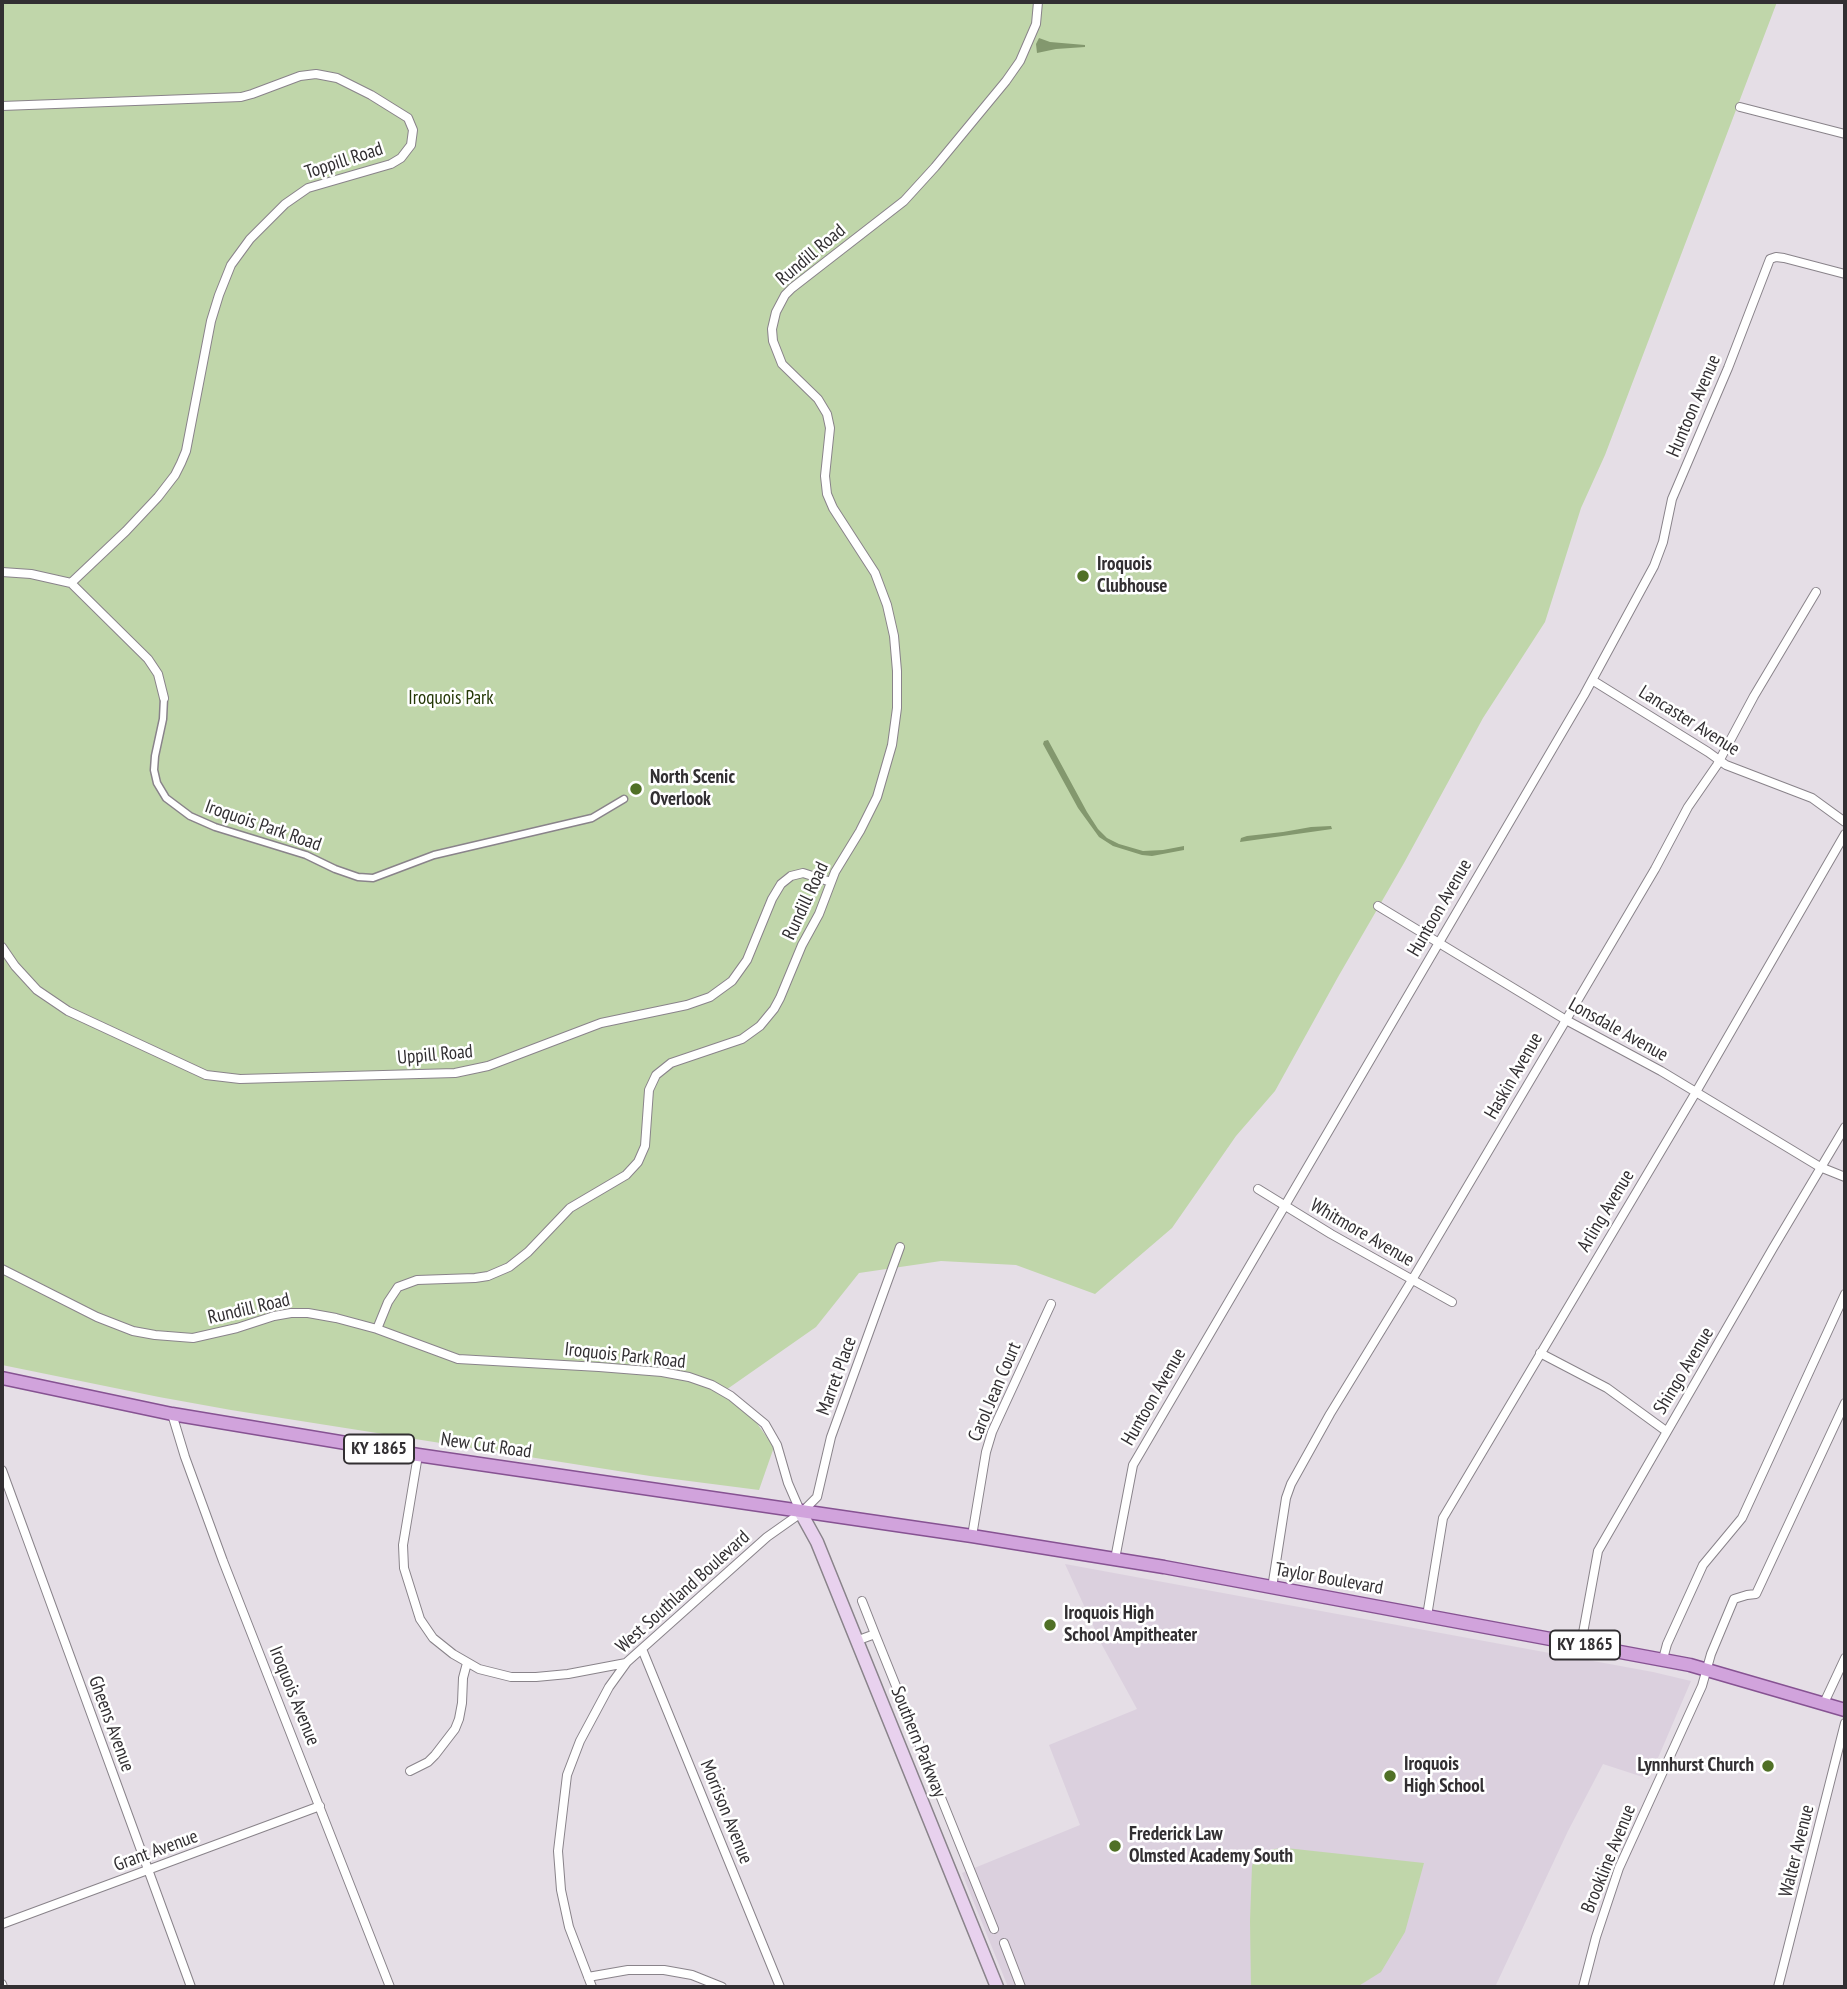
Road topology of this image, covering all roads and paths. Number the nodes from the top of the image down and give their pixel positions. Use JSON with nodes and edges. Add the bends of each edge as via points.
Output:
{"nodes":[{"id":1,"x":1038,"y":2,"type":"edge"},
{"id":2,"x":2,"y":106,"type":"edge"},
{"id":3,"x":1740,"y":107,"type":"dead end"},
{"id":4,"x":1845,"y":134,"type":"edge"},
{"id":5,"x":1845,"y":274,"type":"edge"},
{"id":6,"x":2,"y":572,"type":"edge"},
{"id":7,"x":71,"y":583,"type":"junction"},
{"id":8,"x":1816,"y":592,"type":"dead end"},
{"id":9,"x":1592,"y":680,"type":"junction"},
{"id":10,"x":164,"y":698,"type":"joint"},
{"id":11,"x":1719,"y":760,"type":"junction"},
{"id":12,"x":624,"y":799,"type":"dead end"},
{"id":13,"x":1845,"y":822,"type":"edge"},
{"id":14,"x":1845,"y":834,"type":"edge"},
{"id":15,"x":831,"y":882,"type":"junction"},
{"id":16,"x":1378,"y":906,"type":"dead end"},
{"id":17,"x":1438,"y":943,"type":"junction"},
{"id":18,"x":2,"y":947,"type":"edge"},
{"id":19,"x":1566,"y":1020,"type":"junction"},
{"id":20,"x":1696,"y":1092,"type":"junction"},
{"id":21,"x":1845,"y":1126,"type":"edge"},
{"id":22,"x":1820,"y":1167,"type":"junction"},
{"id":23,"x":1845,"y":1177,"type":"edge"},
{"id":24,"x":1258,"y":1189,"type":"dead end"},
{"id":25,"x":1284,"y":1205,"type":"junction"},
{"id":26,"x":900,"y":1247,"type":"dead end"},
{"id":27,"x":2,"y":1269,"type":"edge"},
{"id":28,"x":1412,"y":1280,"type":"junction"},
{"id":29,"x":1845,"y":1294,"type":"edge"},
{"id":30,"x":1452,"y":1302,"type":"dead end"},
{"id":31,"x":1051,"y":1304,"type":"dead end"},
{"id":32,"x":377,"y":1329,"type":"junction"},
{"id":33,"x":1540,"y":1353,"type":"junction"},
{"id":34,"x":2,"y":1378,"type":"edge"},
{"id":35,"x":1845,"y":1403,"type":"edge"},
{"id":36,"x":172,"y":1415,"type":"junction"},
{"id":37,"x":1667,"y":1430,"type":"junction"},
{"id":38,"x":418,"y":1455,"type":"junction"},
{"id":39,"x":2,"y":1471,"type":"edge"},
{"id":40,"x":801,"y":1513,"type":"junction"},
{"id":41,"x":972,"y":1536,"type":"junction"},
{"id":42,"x":1115,"y":1559,"type":"junction"},
{"id":43,"x":1272,"y":1588,"type":"junction"},
{"id":44,"x":862,"y":1601,"type":"dead end"},
{"id":45,"x":1427,"y":1616,"type":"junction"},
{"id":46,"x":875,"y":1634,"type":"junction"},
{"id":47,"x":856,"y":1641,"type":"junction"},
{"id":48,"x":1581,"y":1644,"type":"junction"},
{"id":49,"x":642,"y":1649,"type":"junction"},
{"id":50,"x":1845,"y":1658,"type":"edge"},
{"id":51,"x":1663,"y":1659,"type":"junction"},
{"id":52,"x":467,"y":1663,"type":"junction"},
{"id":53,"x":626,"y":1663,"type":"junction"},
{"id":54,"x":1706,"y":1669,"type":"junction"},
{"id":55,"x":1824,"y":1703,"type":"junction"},
{"id":56,"x":1845,"y":1710,"type":"edge"},
{"id":57,"x":1845,"y":1723,"type":"edge"},
{"id":58,"x":410,"y":1771,"type":"dead end"},
{"id":59,"x":320,"y":1806,"type":"junction"},
{"id":60,"x":148,"y":1871,"type":"junction"},
{"id":61,"x":985,"y":1903,"type":"junction"},
{"id":62,"x":966,"y":1911,"type":"junction"},
{"id":63,"x":2,"y":1924,"type":"edge"},
{"id":64,"x":994,"y":1928,"type":"dead end"},
{"id":65,"x":1004,"y":1943,"type":"dead end"},
{"id":66,"x":588,"y":1977,"type":"junction"},
{"id":67,"x":191,"y":1987,"type":"edge"},
{"id":68,"x":390,"y":1987,"type":"edge"},
{"id":69,"x":592,"y":1987,"type":"edge"},
{"id":70,"x":722,"y":1987,"type":"edge"},
{"id":71,"x":780,"y":1987,"type":"edge"},
{"id":72,"x":997,"y":1987,"type":"edge"},
{"id":73,"x":1021,"y":1987,"type":"edge"},
{"id":74,"x":1583,"y":1987,"type":"edge"},
{"id":75,"x":1778,"y":1987,"type":"edge"}],
"edges":[{"from":1,"to":15,"type":"street","name":"Rundill Road","via":[[1036,24],[1020,61],[935,167],[904,201],[792,288],[774,319],[773,341],[782,364],[827,414],[827,494],[875,573],[894,636],[897,708],[892,745],[877,797]]},
{"from":2,"to":7,"type":"street","name":"Toppill Road","via":[[241,97],[316,74],[337,78],[371,95],[408,118],[413,130],[411,145],[401,158],[296,195],[240,252],[215,308],[188,441],[175,475],[126,531]]},
{"from":3,"to":4,"type":"street"},
{"from":5,"to":9,"type":"street","name":"Huntoon Avenue","via":[[1784,258],[1770,260],[1672,499],[1659,555]]},
{"from":6,"to":7,"type":"street"},
{"from":7,"to":10,"type":"street","name":"Iroquois Park Road","via":[[148,659],[158,674]]},
{"from":8,"to":11,"type":"street","name":"Haskin Avenue"},
{"from":9,"to":11,"type":"street","name":"Lancaster Avenue"},
{"from":9,"to":17,"type":"street","name":"Huntoon Avenue"},
{"from":10,"to":12,"type":"street","name":"Iroquois Park Road","via":[[154,770],[166,798],[215,827],[306,855],[358,877],[373,878],[434,855],[592,818]]},
{"from":11,"to":13,"type":"street","name":"Lancaster Avenue","via":[[1812,799]]},
{"from":11,"to":19,"type":"street","name":"Haskin Avenue"},
{"from":14,"to":20,"type":"street","name":"Arling Avenue"},
{"from":15,"to":18,"type":"street","name":"Uppill Road","via":[[803,873],[781,884],[747,960],[732,981],[710,997],[601,1023],[488,1066],[455,1073],[240,1079],[206,1074],[68,1011],[37,990]]},
{"from":15,"to":32,"type":"street","name":"Rundill Road","via":[[774,1009],[761,1026],[731,1044],[671,1063],[656,1075],[649,1090],[645,1146],[626,1175],[570,1208],[509,1267],[488,1276],[417,1280],[398,1287]]},
{"from":16,"to":17,"type":"street","name":"Lonsdale Avenue"},
{"from":17,"to":19,"type":"street","name":"Lonsdale Avenue"},
{"from":17,"to":25,"type":"street","name":"Huntoon Avenue"},
{"from":19,"to":20,"type":"street","name":"Lonsdale Avenue"},
{"from":19,"to":28,"type":"street","name":"Haskin Avenue"},
{"from":20,"to":22,"type":"street","name":"Lonsdale Avenue"},
{"from":20,"to":33,"type":"street","name":"Arling Avenue"},
{"from":21,"to":22,"type":"street","name":"Shingo Avenue"},
{"from":22,"to":23,"type":"street","name":"Lonsdale Avenue"},
{"from":22,"to":37,"type":"street","name":"Shingo Avenue"},
{"from":24,"to":25,"type":"street","name":"Whitmore Avenue"},
{"from":25,"to":28,"type":"street","name":"Whitmore Avenue"},
{"from":25,"to":42,"type":"street","name":"Huntoon Avenue","via":[[1133,1465]]},
{"from":26,"to":40,"type":"street","name":"Marret Place","via":[[831,1437],[817,1497]]},
{"from":27,"to":32,"type":"street","name":"Rundill Road","via":[[97,1317],[155,1335],[193,1338],[298,1312]]},
{"from":28,"to":30,"type":"street","name":"Whitmore Avenue"},
{"from":28,"to":43,"type":"street","name":"Haskin Avenue","via":[[1288,1492]]},
{"from":29,"to":51,"type":"street","via":[[1742,1518],[1703,1565]]},
{"from":31,"to":41,"type":"street","name":"Carol Jean Court","via":[[992,1432]]},
{"from":32,"to":40,"type":"street","name":"Iroquois Park Road","via":[[458,1359],[662,1372],[712,1385],[743,1404],[769,1430]]},
{"from":33,"to":37,"type":"street","via":[[1607,1388]]},
{"from":33,"to":45,"type":"street","name":"Arling Avenue","via":[[1443,1518]]},
{"from":34,"to":36,"type":"main road","name":"New Cut Road","number":"KY 1865"},
{"from":35,"to":54,"type":"street","name":"Brookline Avenue","via":[[1756,1594],[1734,1599]]},
{"from":36,"to":38,"type":"main road","name":"New Cut Road","number":"KY 1865"},
{"from":36,"to":59,"type":"street","name":"Iroquois Avenue","via":[[223,1561]]},
{"from":37,"to":48,"type":"street","name":"Shingo Avenue","via":[[1598,1551]]},
{"from":38,"to":40,"type":"main road","name":"New Cut Road","number":"KY 1865"},
{"from":38,"to":52,"type":"street","via":[[403,1545],[406,1580],[426,1628],[446,1650]]},
{"from":39,"to":60,"type":"street","name":"Gheens Avenue"},
{"from":40,"to":41,"type":"main road","name":"Taylor Boulevard","number":"KY 1865"},
{"from":40,"to":47,"type":"main road","name":"Southern Parkway"},
{"from":40,"to":49,"type":"street","name":"West Southland Boulevard","via":[[767,1536]]},
{"from":41,"to":42,"type":"main road","name":"Taylor Boulevard","number":"KY 1865"},
{"from":42,"to":43,"type":"main road","name":"Taylor Boulevard","number":"KY 1865"},
{"from":43,"to":45,"type":"main road","name":"Taylor Boulevard","number":"KY 1865"},
{"from":44,"to":46,"type":"street"},
{"from":45,"to":48,"type":"main road","name":"Taylor Boulevard","number":"KY 1865"},
{"from":46,"to":47,"type":"street"},
{"from":46,"to":61,"type":"street"},
{"from":47,"to":62,"type":"main road","name":"Southern Parkway"},
{"from":48,"to":51,"type":"main road","name":"Taylor Boulevard","number":"KY 1865"},
{"from":49,"to":53,"type":"street","name":"West Southland Boulevard"},
{"from":49,"to":71,"type":"street","name":"Morrison Avenue"},
{"from":50,"to":55,"type":"street"},
{"from":51,"to":54,"type":"main road","name":"Taylor Boulevard","number":"KY 1865"},
{"from":52,"to":53,"type":"street","via":[[491,1673],[536,1677]]},
{"from":52,"to":58,"type":"street","via":[[455,1729],[428,1762]]},
{"from":53,"to":66,"type":"street","name":"West Southland Boulevard","via":[[580,1741],[567,1774],[562,1812],[561,1890]]},
{"from":54,"to":55,"type":"main road","name":"Taylor Boulevard","number":"KY 1865"},
{"from":54,"to":74,"type":"street","name":"Brookline Avenue","via":[[1619,1868]]},
{"from":55,"to":56,"type":"main road","name":"Taylor Boulevard","number":"KY 1865"},
{"from":57,"to":75,"type":"street","name":"Walter Avenue"},
{"from":59,"to":60,"type":"street","name":"Grant Avenue"},
{"from":59,"to":68,"type":"street","name":"Iroquois Avenue"},
{"from":60,"to":63,"type":"street","name":"Grant Avenue"},
{"from":60,"to":67,"type":"street","name":"Gheens Avenue"},
{"from":61,"to":62,"type":"street"},
{"from":61,"to":64,"type":"street"},
{"from":62,"to":72,"type":"main road","name":"Southern Parkway"},
{"from":65,"to":73,"type":"street"},
{"from":66,"to":69,"type":"street","name":"West Southland Boulevard"},
{"from":66,"to":70,"type":"street","via":[[664,1970]]}]}
